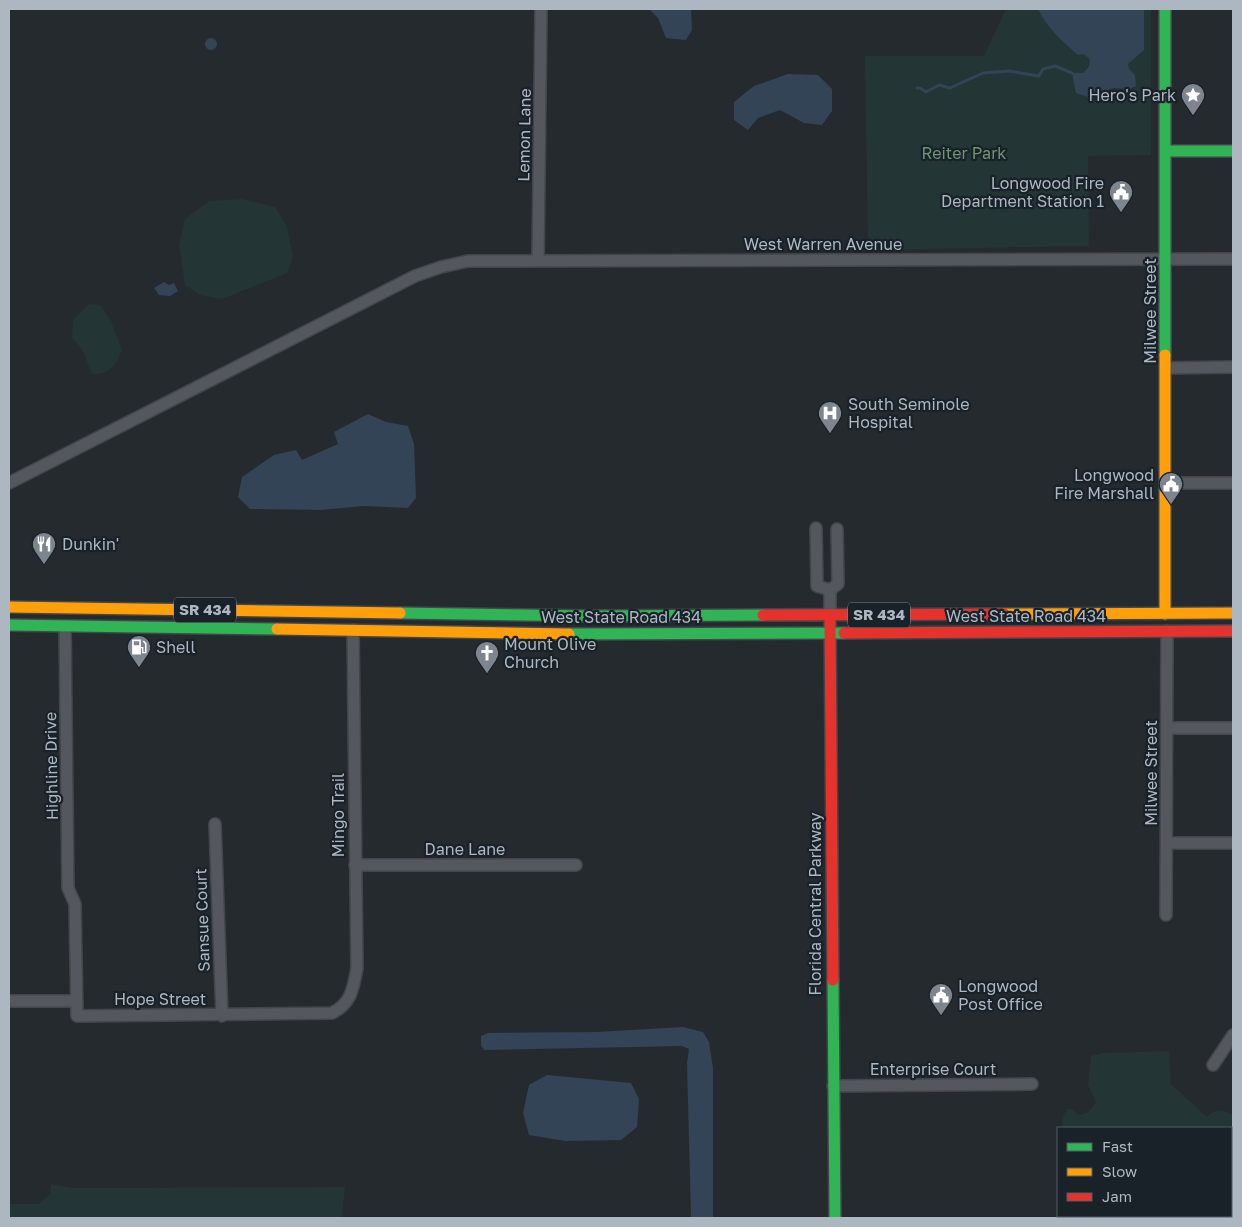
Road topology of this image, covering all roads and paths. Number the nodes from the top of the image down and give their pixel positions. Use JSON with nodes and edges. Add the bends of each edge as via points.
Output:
{"nodes":[{"id":1,"x":541,"y":9,"type":"edge"},
{"id":2,"x":1165,"y":9,"type":"edge"},
{"id":3,"x":1165,"y":151,"type":"junction"},
{"id":4,"x":1233,"y":151,"type":"edge"},
{"id":5,"x":1166,"y":259,"type":"junction"},
{"id":6,"x":1233,"y":259,"type":"edge"},
{"id":7,"x":538,"y":261,"type":"junction"},
{"id":8,"x":1233,"y":367,"type":"edge"},
{"id":9,"x":1166,"y":368,"type":"junction"},
{"id":10,"x":1233,"y":482,"type":"edge"},
{"id":11,"x":9,"y":483,"type":"edge"},
{"id":12,"x":1165,"y":483,"type":"junction"},
{"id":13,"x":816,"y":528,"type":"dead end"},
{"id":14,"x":837,"y":529,"type":"dead end"},
{"id":15,"x":830,"y":590,"type":"junction"},
{"id":16,"x":9,"y":607,"type":"edge"},
{"id":17,"x":352,"y":612,"type":"junction"},
{"id":18,"x":379,"y":612,"type":"junction"},
{"id":19,"x":1165,"y":614,"type":"junction"},
{"id":20,"x":1198,"y":614,"type":"junction"},
{"id":21,"x":1233,"y":614,"type":"edge"},
{"id":22,"x":830,"y":615,"type":"junction"},
{"id":23,"x":9,"y":625,"type":"edge"},
{"id":24,"x":65,"y":626,"type":"junction"},
{"id":25,"x":320,"y":630,"type":"junction"},
{"id":26,"x":353,"y":630,"type":"junction"},
{"id":27,"x":1167,"y":631,"type":"junction"},
{"id":28,"x":1233,"y":631,"type":"edge"},
{"id":29,"x":1138,"y":632,"type":"junction"},
{"id":30,"x":830,"y":633,"type":"junction"},
{"id":31,"x":1167,"y":728,"type":"junction"},
{"id":32,"x":1233,"y":728,"type":"edge"},
{"id":33,"x":215,"y":824,"type":"dead end"},
{"id":34,"x":1167,"y":843,"type":"junction"},
{"id":35,"x":1233,"y":843,"type":"edge"},
{"id":36,"x":354,"y":865,"type":"junction"},
{"id":37,"x":576,"y":865,"type":"dead end"},
{"id":38,"x":1166,"y":915,"type":"dead end"},
{"id":39,"x":348,"y":998,"type":"joint"},
{"id":40,"x":9,"y":1001,"type":"edge"},
{"id":41,"x":77,"y":1001,"type":"junction"},
{"id":42,"x":222,"y":1016,"type":"junction"},
{"id":43,"x":1233,"y":1035,"type":"edge"},
{"id":44,"x":1213,"y":1065,"type":"dead end"},
{"id":45,"x":1032,"y":1084,"type":"dead end"},
{"id":46,"x":833,"y":1086,"type":"junction"},
{"id":47,"x":835,"y":1218,"type":"edge"}],
"edges":[{"from":1,"to":7,"type":"street","name":"Lemon Lane"},
{"from":2,"to":3,"type":"main road","name":"Milwee Street"},
{"from":3,"to":4,"type":"main road"},
{"from":3,"to":5,"type":"main road","name":"Milwee Street"},
{"from":5,"to":6,"type":"street","name":"West Warren Avenue"},
{"from":5,"to":7,"type":"street","name":"West Warren Avenue"},
{"from":5,"to":9,"type":"main road","name":"Milwee Street"},
{"from":7,"to":11,"type":"street","name":"West Warren Avenue","via":[[468,261],[441,266],[415,276]]},
{"from":8,"to":9,"type":"street"},
{"from":9,"to":12,"type":"main road","name":"Milwee Street"},
{"from":10,"to":12,"type":"street"},
{"from":12,"to":19,"type":"main road","name":"Milwee Street"},
{"from":13,"to":15,"type":"street","via":[[817,586]]},
{"from":14,"to":15,"type":"street","name":"Florida Central Parkway","via":[[838,584]]},
{"from":15,"to":22,"type":"street","name":"Florida Central Parkway"},
{"from":16,"to":17,"type":"main road","name":"West State Road 434","number":"SR 434"},
{"from":17,"to":18,"type":"main road","name":"West State Road 434","number":"SR 434"},
{"from":17,"to":25,"type":"main road"},
{"from":18,"to":22,"type":"main road","name":"West State Road 434","number":"SR 434","via":[[592,616]]},
{"from":18,"to":26,"type":"main road"},
{"from":19,"to":20,"type":"main road","name":"West State Road 434","number":"SR 434"},
{"from":19,"to":22,"type":"main road","name":"West State Road 434","number":"SR 434"},
{"from":19,"to":29,"type":"main road","via":[[1155,624]]},
{"from":20,"to":21,"type":"main road","name":"West State Road 434","number":"SR 434"},
{"from":20,"to":27,"type":"main road"},
{"from":22,"to":30,"type":"main road","name":"Florida Central Parkway"},
{"from":23,"to":24,"type":"main road","name":"West State Road 434","number":"SR 434"},
{"from":24,"to":25,"type":"main road","name":"West State Road 434","number":"SR 434"},
{"from":24,"to":41,"type":"street","name":"Highline Drive","via":[[68,888],[75,904]]},
{"from":25,"to":26,"type":"main road","name":"West State Road 434","number":"SR 434"},
{"from":26,"to":30,"type":"main road","name":"West State Road 434","number":"SR 434","via":[[591,634]]},
{"from":26,"to":36,"type":"street","name":"Mingo Trail"},
{"from":27,"to":28,"type":"main road","name":"West State Road 434","number":"SR 434"},
{"from":27,"to":29,"type":"main road","name":"West State Road 434","number":"SR 434"},
{"from":27,"to":31,"type":"street","name":"Milwee Street"},
{"from":29,"to":30,"type":"main road","name":"West State Road 434","number":"SR 434"},
{"from":30,"to":46,"type":"main road","name":"Florida Central Parkway"},
{"from":31,"to":32,"type":"street"},
{"from":31,"to":34,"type":"street","name":"Milwee Street"},
{"from":33,"to":42,"type":"street","name":"Sansue Court"},
{"from":34,"to":35,"type":"street"},
{"from":34,"to":38,"type":"street","name":"Milwee Street"},
{"from":36,"to":37,"type":"street","name":"Dane Lane"},
{"from":36,"to":39,"type":"street","name":"Mingo Trail","via":[[357,968],[354,988]]},
{"from":39,"to":42,"type":"street","name":"Hope Street","via":[[344,1007],[332,1013]]},
{"from":40,"to":41,"type":"street"},
{"from":41,"to":42,"type":"street","name":"Hope Street","via":[[77,1016]]},
{"from":43,"to":44,"type":"street"},
{"from":45,"to":46,"type":"street","name":"Enterprise Court"},
{"from":46,"to":47,"type":"main road","name":"Florida Central Parkway"}]}
